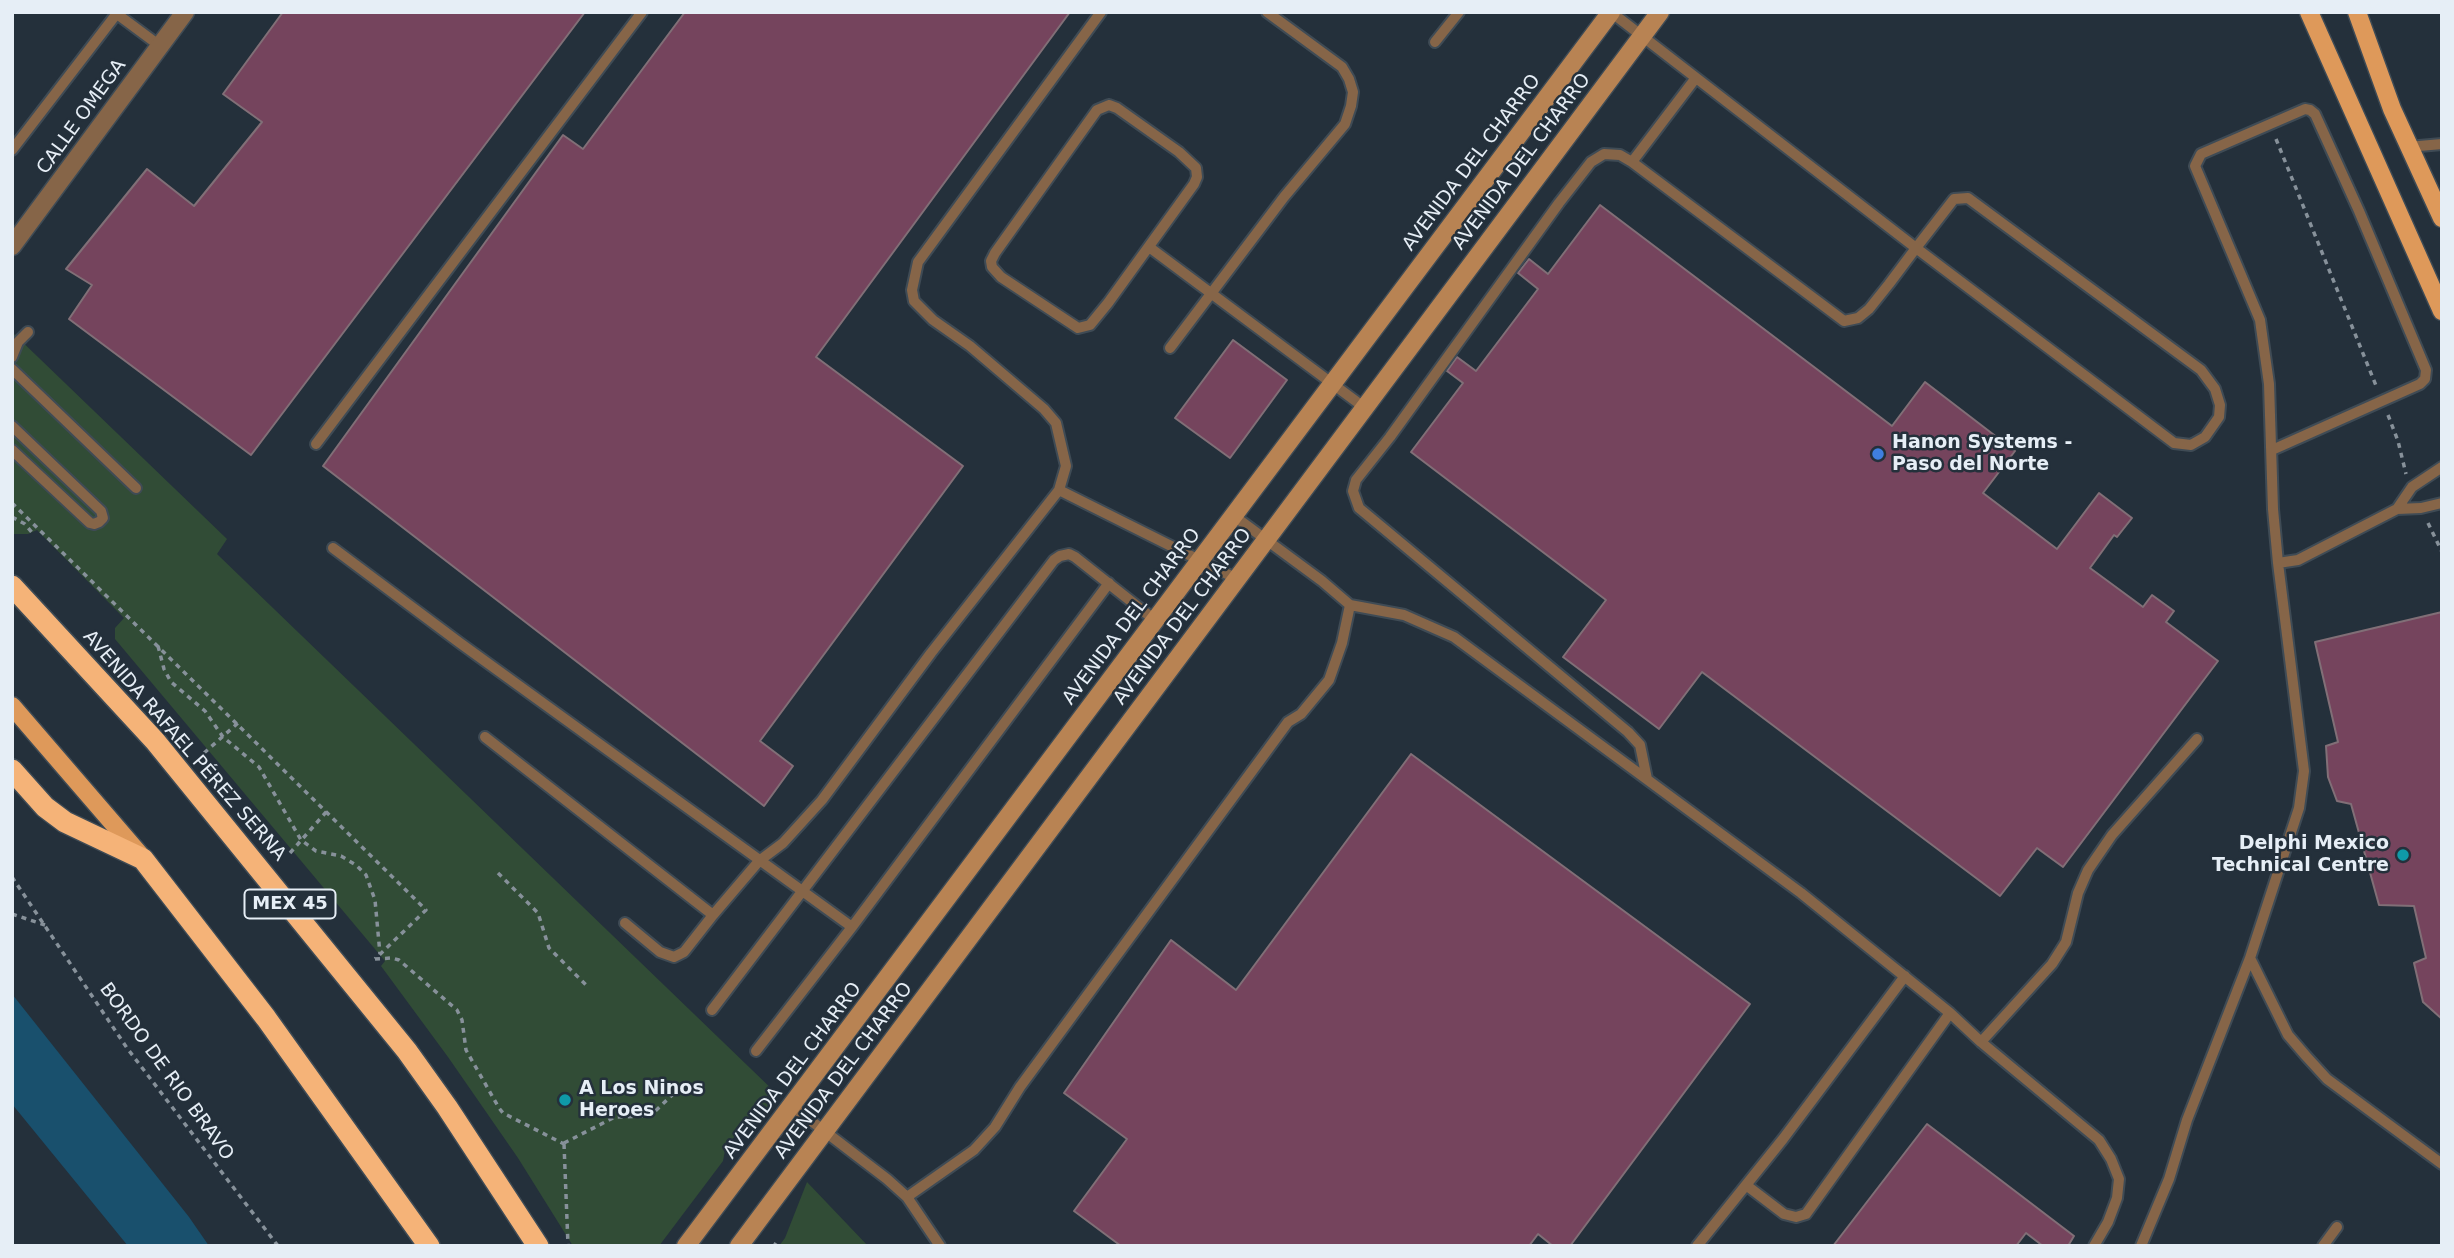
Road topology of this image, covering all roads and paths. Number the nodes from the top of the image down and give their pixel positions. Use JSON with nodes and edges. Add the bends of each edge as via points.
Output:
{"nodes":[{"id":1,"x":185,"y":12,"type":"edge"},
{"id":2,"x":642,"y":12,"type":"edge"},
{"id":3,"x":1101,"y":12,"type":"edge"},
{"id":4,"x":1267,"y":12,"type":"edge"},
{"id":5,"x":1459,"y":12,"type":"edge"},
{"id":6,"x":1611,"y":12,"type":"edge"},
{"id":7,"x":1660,"y":12,"type":"edge"},
{"id":8,"x":2309,"y":12,"type":"edge"},
{"id":9,"x":2357,"y":12,"type":"edge"},
{"id":10,"x":118,"y":13,"type":"edge"},
{"id":11,"x":1643,"y":35,"type":"junction"},
{"id":12,"x":1435,"y":43,"type":"dead end"},
{"id":13,"x":160,"y":46,"type":"junction"},
{"id":14,"x":1695,"y":79,"type":"junction"},
{"id":15,"x":2270,"y":124,"type":"junction"},
{"id":16,"x":2442,"y":144,"type":"edge"},
{"id":17,"x":2408,"y":147,"type":"junction"},
{"id":18,"x":12,"y":150,"type":"edge"},
{"id":19,"x":1632,"y":162,"type":"junction"},
{"id":20,"x":2442,"y":218,"type":"edge"},
{"id":21,"x":12,"y":246,"type":"edge"},
{"id":22,"x":1149,"y":247,"type":"junction"},
{"id":23,"x":1916,"y":248,"type":"junction"},
{"id":24,"x":1210,"y":294,"type":"junction"},
{"id":25,"x":2442,"y":311,"type":"edge"},
{"id":26,"x":28,"y":332,"type":"dead end"},
{"id":27,"x":1170,"y":348,"type":"dead end"},
{"id":28,"x":12,"y":357,"type":"edge"},
{"id":29,"x":12,"y":369,"type":"edge"},
{"id":30,"x":1334,"y":383,"type":"junction"},
{"id":31,"x":2382,"y":401,"type":"junction"},
{"id":32,"x":1365,"y":408,"type":"junction"},
{"id":33,"x":12,"y":426,"type":"edge"},
{"id":34,"x":316,"y":444,"type":"dead end"},
{"id":35,"x":12,"y":450,"type":"edge"},
{"id":36,"x":2272,"y":450,"type":"junction"},
{"id":37,"x":2442,"y":467,"type":"edge"},
{"id":38,"x":2412,"y":487,"type":"junction"},
{"id":39,"x":136,"y":488,"type":"dead end"},
{"id":40,"x":1059,"y":490,"type":"junction"},
{"id":41,"x":12,"y":503,"type":"edge"},
{"id":42,"x":2442,"y":503,"type":"edge"},
{"id":43,"x":2421,"y":508,"type":"junction"},
{"id":44,"x":2397,"y":509,"type":"junction"},
{"id":45,"x":1234,"y":516,"type":"junction"},
{"id":46,"x":12,"y":517,"type":"edge"},
{"id":47,"x":34,"y":535,"type":"dead end"},
{"id":48,"x":1266,"y":541,"type":"junction"},
{"id":49,"x":333,"y":548,"type":"dead end"},
{"id":50,"x":2442,"y":552,"type":"edge"},
{"id":51,"x":1201,"y":560,"type":"junction"},
{"id":52,"x":2278,"y":563,"type":"junction"},
{"id":53,"x":1237,"y":579,"type":"junction"},
{"id":54,"x":1109,"y":583,"type":"junction"},
{"id":55,"x":12,"y":586,"type":"edge"},
{"id":56,"x":1350,"y":605,"type":"junction"},
{"id":57,"x":1156,"y":621,"type":"junction"},
{"id":58,"x":158,"y":645,"type":"junction"},
{"id":59,"x":12,"y":706,"type":"edge"},
{"id":60,"x":238,"y":723,"type":"junction"},
{"id":61,"x":223,"y":737,"type":"junction"},
{"id":62,"x":485,"y":737,"type":"dead end"},
{"id":63,"x":2197,"y":739,"type":"dead end"},
{"id":64,"x":204,"y":753,"type":"dead end"},
{"id":65,"x":12,"y":770,"type":"edge"},
{"id":66,"x":1647,"y":779,"type":"junction"},
{"id":67,"x":327,"y":811,"type":"junction"},
{"id":68,"x":301,"y":841,"type":"junction"},
{"id":69,"x":289,"y":853,"type":"dead end"},
{"id":70,"x":143,"y":859,"type":"junction"},
{"id":71,"x":759,"y":861,"type":"junction"},
{"id":72,"x":498,"y":873,"type":"dead end"},
{"id":73,"x":12,"y":877,"type":"edge"},
{"id":74,"x":803,"y":892,"type":"junction"},
{"id":75,"x":12,"y":914,"type":"edge"},
{"id":76,"x":713,"y":915,"type":"junction"},
{"id":77,"x":625,"y":923,"type":"dead end"},
{"id":78,"x":47,"y":925,"type":"junction"},
{"id":79,"x":852,"y":927,"type":"junction"},
{"id":80,"x":380,"y":954,"type":"junction"},
{"id":81,"x":2250,"y":958,"type":"junction"},
{"id":82,"x":1905,"y":976,"type":"junction"},
{"id":83,"x":589,"y":988,"type":"dead end"},
{"id":84,"x":712,"y":1010,"type":"dead end"},
{"id":85,"x":1951,"y":1013,"type":"junction"},
{"id":86,"x":1981,"y":1042,"type":"junction"},
{"id":87,"x":756,"y":1051,"type":"dead end"},
{"id":88,"x":686,"y":1082,"type":"dead end"},
{"id":89,"x":793,"y":1107,"type":"junction"},
{"id":90,"x":825,"y":1131,"type":"junction"},
{"id":91,"x":564,"y":1143,"type":"junction"},
{"id":92,"x":2442,"y":1164,"type":"edge"},
{"id":93,"x":1746,"y":1185,"type":"junction"},
{"id":94,"x":907,"y":1197,"type":"junction"},
{"id":95,"x":2337,"y":1227,"type":"dead end"},
{"id":96,"x":568,"y":1245,"type":"edge"},
{"id":97,"x":278,"y":1246,"type":"edge"},
{"id":98,"x":429,"y":1246,"type":"edge"},
{"id":99,"x":538,"y":1246,"type":"edge"},
{"id":100,"x":686,"y":1246,"type":"edge"},
{"id":101,"x":739,"y":1246,"type":"edge"},
{"id":102,"x":940,"y":1246,"type":"edge"},
{"id":103,"x":1697,"y":1246,"type":"edge"},
{"id":104,"x":2094,"y":1246,"type":"edge"},
{"id":105,"x":2141,"y":1246,"type":"edge"},
{"id":106,"x":2323,"y":1246,"type":"edge"}],
"edges":[{"from":1,"to":13,"type":"street","name":"CALLE OMEGA"},
{"from":2,"to":34,"type":"lane"},
{"from":3,"to":40,"type":"lane","via":[[918,262],[912,290],[920,309],[970,346],[1056,423],[1066,466]]},
{"from":4,"to":24,"type":"lane","via":[[1342,67],[1353,92],[1351,106],[1345,124]]},
{"from":5,"to":12,"type":"lane"},
{"from":6,"to":11,"type":"lane"},
{"from":6,"to":30,"type":"street","name":"AVENIDA DEL CHARRO"},
{"from":7,"to":11,"type":"street","name":"AVENIDA DEL CHARRO"},
{"from":8,"to":25,"type":"main road"},
{"from":9,"to":17,"type":"main road"},
{"from":10,"to":13,"type":"lane"},
{"from":10,"to":18,"type":"lane"},
{"from":11,"to":14,"type":"lane"},
{"from":11,"to":32,"type":"street","name":"AVENIDA DEL CHARRO"},
{"from":13,"to":21,"type":"street","name":"CALLE OMEGA"},
{"from":14,"to":19,"type":"lane"},
{"from":14,"to":23,"type":"lane"},
{"from":15,"to":31,"type":"path"},
{"from":15,"to":31,"type":"lane","via":[[2305,109],[2315,114],[2426,370],[2420,384]]},
{"from":15,"to":36,"type":"lane","via":[[2201,154],[2194,166],[2260,320]]},
{"from":16,"to":17,"type":"lane"},
{"from":17,"to":20,"type":"main road"},
{"from":19,"to":23,"type":"lane","via":[[1844,321],[1858,318],[1868,309]]},
{"from":19,"to":66,"type":"lane","via":[[1612,153],[1591,162],[1356,480],[1353,491],[1359,508],[1628,732],[1640,745]]},
{"from":22,"to":22,"type":"lane","via":[[1195,184],[1197,171],[1179,152],[1109,105],[1097,110],[991,261],[1001,277],[1078,328],[1090,325]]},
{"from":22,"to":24,"type":"lane"},
{"from":23,"to":23,"type":"lane","via":[[2174,443],[2191,445],[2205,437],[2219,417],[2215,389],[2200,370],[1968,198],[1954,199]]},
{"from":24,"to":27,"type":"lane"},
{"from":24,"to":30,"type":"lane"},
{"from":26,"to":28,"type":"lane"},
{"from":29,"to":39,"type":"lane"},
{"from":30,"to":32,"type":"lane"},
{"from":30,"to":45,"type":"street","name":"AVENIDA DEL CHARRO"},
{"from":31,"to":36,"type":"lane"},
{"from":31,"to":38,"type":"path"},
{"from":32,"to":48,"type":"street","name":"AVENIDA DEL CHARRO"},
{"from":33,"to":35,"type":"lane","via":[[103,517],[90,523]]},
{"from":36,"to":52,"type":"lane"},
{"from":37,"to":38,"type":"lane"},
{"from":38,"to":44,"type":"lane"},
{"from":40,"to":51,"type":"lane"},
{"from":40,"to":71,"type":"lane","via":[[822,800],[783,843]]},
{"from":41,"to":58,"type":"path"},
{"from":42,"to":43,"type":"lane"},
{"from":43,"to":44,"type":"lane"},
{"from":43,"to":50,"type":"path"},
{"from":44,"to":52,"type":"lane","via":[[2298,560]]},
{"from":45,"to":48,"type":"lane"},
{"from":45,"to":51,"type":"street","name":"AVENIDA DEL CHARRO"},
{"from":46,"to":47,"type":"path"},
{"from":48,"to":53,"type":"street","name":"AVENIDA DEL CHARRO"},
{"from":48,"to":56,"type":"lane"},
{"from":49,"to":71,"type":"lane"},
{"from":51,"to":53,"type":"lane"},
{"from":51,"to":57,"type":"street","name":"AVENIDA DEL CHARRO"},
{"from":52,"to":81,"type":"lane","via":[[2303,789]]},
{"from":53,"to":90,"type":"street","name":"AVENIDA DEL CHARRO"},
{"from":54,"to":57,"type":"lane"},
{"from":54,"to":74,"type":"lane","via":[[1075,556],[1054,560]]},
{"from":54,"to":79,"type":"lane"},
{"from":55,"to":99,"type":"highway","name":"AVENIDA RAFAEL PÉREZ SERNA","number":"MEX 45","via":[[155,741],[407,1051]]},
{"from":56,"to":66,"type":"lane","via":[[1405,615],[1454,637]]},
{"from":56,"to":94,"type":"lane","via":[[1329,680],[1301,714],[1288,722],[995,1127],[974,1150]]},
{"from":57,"to":89,"type":"street","name":"AVENIDA DEL CHARRO"},
{"from":58,"to":60,"type":"path"},
{"from":58,"to":61,"type":"path","via":[[172,682],[205,711]]},
{"from":59,"to":70,"type":"main road"},
{"from":60,"to":61,"type":"path"},
{"from":60,"to":67,"type":"path"},
{"from":61,"to":64,"type":"path"},
{"from":61,"to":68,"type":"path","via":[[259,768]]},
{"from":62,"to":76,"type":"lane"},
{"from":63,"to":86,"type":"lane","via":[[2112,835],[2078,893],[2067,942]]},
{"from":65,"to":70,"type":"highway","via":[[65,822]]},
{"from":66,"to":82,"type":"lane"},
{"from":67,"to":68,"type":"path"},
{"from":67,"to":80,"type":"path","via":[[426,909]]},
{"from":68,"to":69,"type":"path"},
{"from":68,"to":80,"type":"path","via":[[316,851],[341,856],[366,876],[375,901]]},
{"from":70,"to":98,"type":"highway","via":[[266,1018]]},
{"from":71,"to":74,"type":"lane"},
{"from":71,"to":76,"type":"lane"},
{"from":72,"to":83,"type":"path","via":[[538,913],[549,948]]},
{"from":73,"to":78,"type":"path","name":"BORDO DE RIO BRAVO"},
{"from":74,"to":79,"type":"lane"},
{"from":74,"to":84,"type":"lane"},
{"from":75,"to":78,"type":"path"},
{"from":76,"to":77,"type":"lane","via":[[684,952],[674,957],[660,952]]},
{"from":78,"to":97,"type":"path","name":"BORDO DE RIO BRAVO","via":[[127,1048]]},
{"from":79,"to":87,"type":"lane"},
{"from":80,"to":91,"type":"path","via":[[375,959],[399,960],[457,1010],[466,1051],[503,1113]]},
{"from":81,"to":92,"type":"lane","via":[[2288,1035],[2306,1056],[2328,1079]]},
{"from":81,"to":105,"type":"lane"},
{"from":82,"to":85,"type":"lane"},
{"from":82,"to":93,"type":"lane"},
{"from":85,"to":86,"type":"lane"},
{"from":85,"to":93,"type":"lane","via":[[1806,1214],[1784,1214]]},
{"from":86,"to":104,"type":"lane","via":[[2099,1140],[2111,1159],[2119,1179],[2117,1198]]},
{"from":88,"to":91,"type":"path","via":[[650,1116],[615,1117]]},
{"from":89,"to":90,"type":"lane"},
{"from":89,"to":100,"type":"street","name":"AVENIDA DEL CHARRO"},
{"from":90,"to":94,"type":"lane"},
{"from":90,"to":101,"type":"street","name":"AVENIDA DEL CHARRO"},
{"from":91,"to":96,"type":"path"},
{"from":93,"to":103,"type":"lane"},
{"from":94,"to":102,"type":"lane"},
{"from":95,"to":106,"type":"lane"}]}
